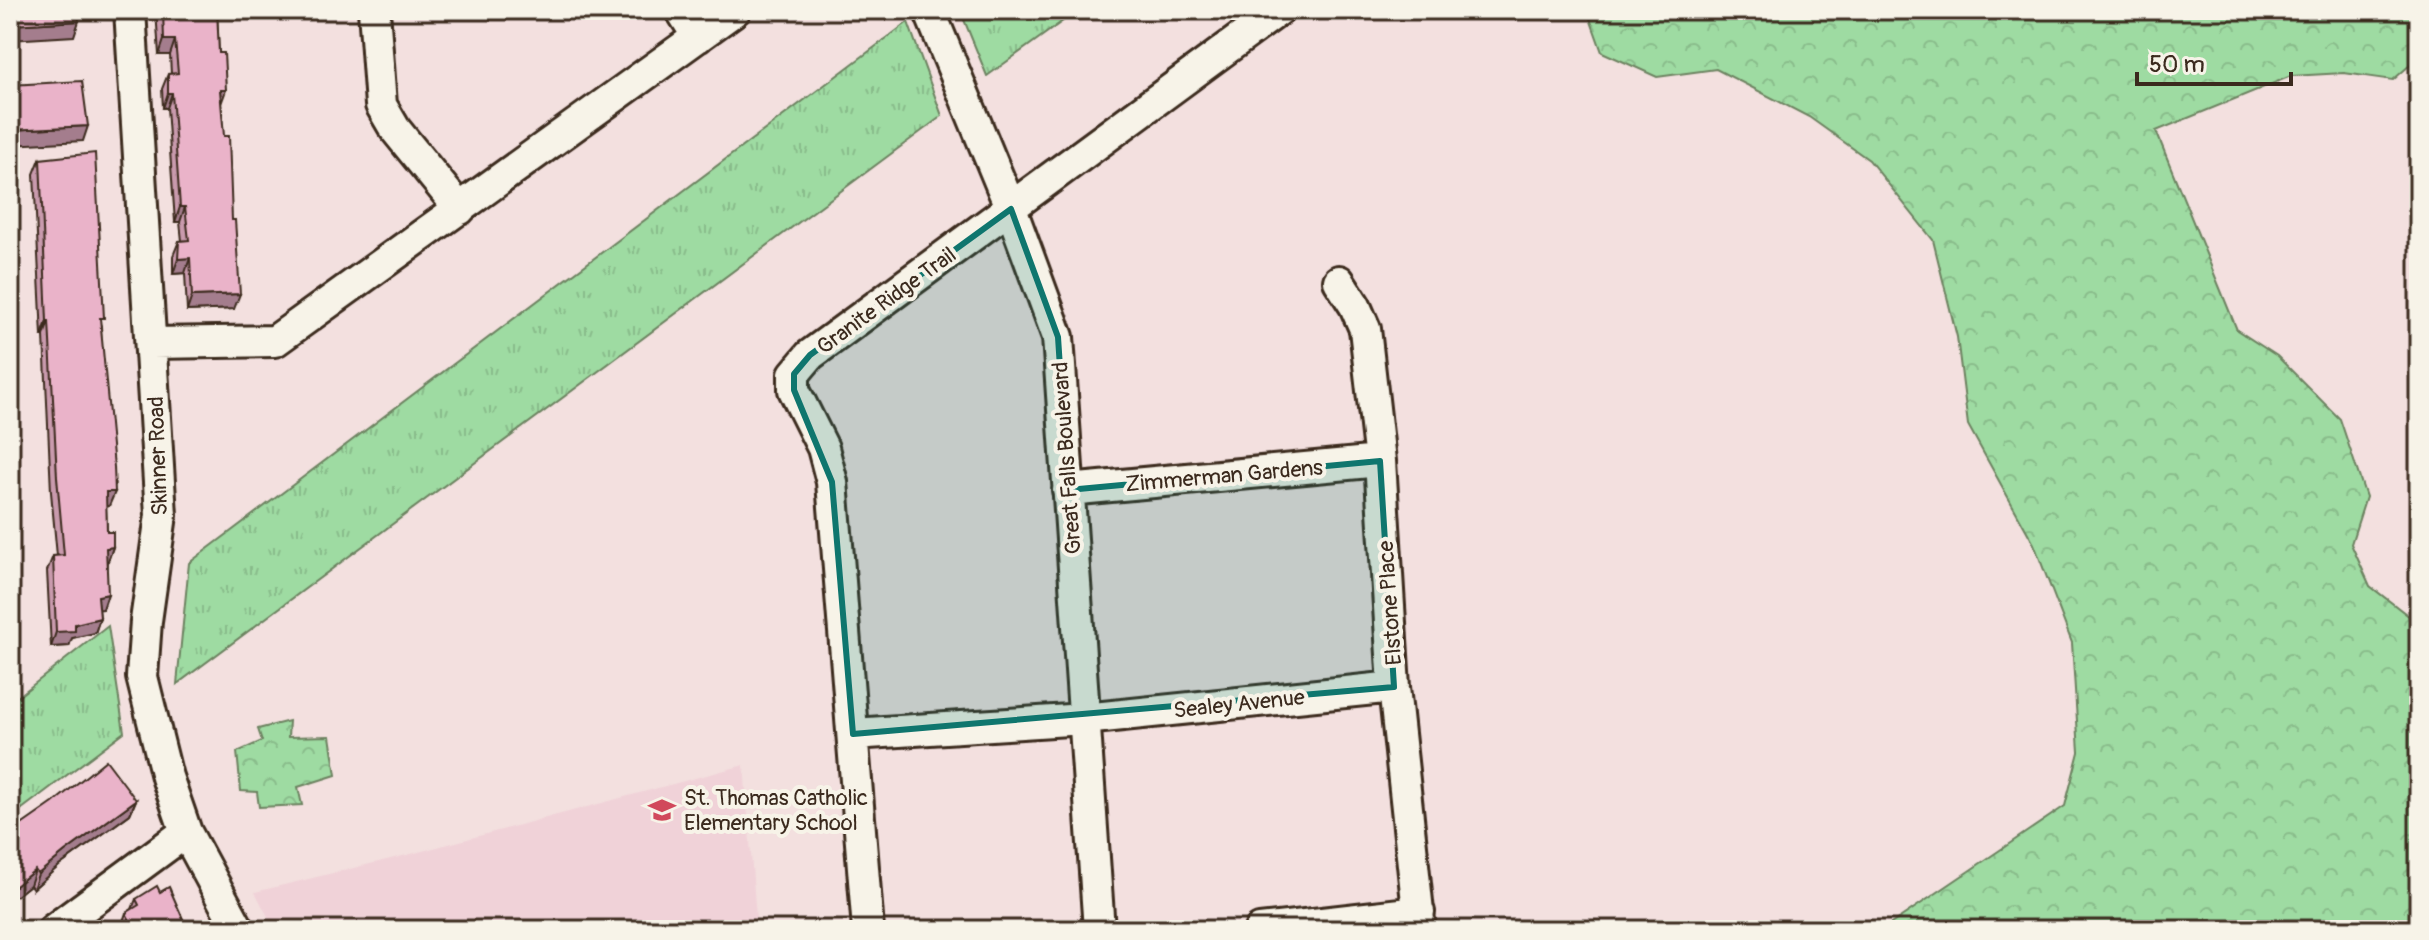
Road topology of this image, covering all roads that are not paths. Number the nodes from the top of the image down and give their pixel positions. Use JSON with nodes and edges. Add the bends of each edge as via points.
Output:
{"nodes":[{"id":1,"x":130,"y":10,"type":"edge"},
{"id":2,"x":374,"y":10,"type":"edge"},
{"id":3,"x":681,"y":10,"type":"edge"},
{"id":4,"x":735,"y":10,"type":"edge"},
{"id":5,"x":929,"y":10,"type":"edge"},
{"id":6,"x":1279,"y":10,"type":"edge"},
{"id":7,"x":698,"y":37,"type":"junction"},
{"id":8,"x":460,"y":209,"type":"junction"},
{"id":9,"x":1011,"y":209,"type":"junction"},
{"id":10,"x":1339,"y":281,"type":"dead end"},
{"id":11,"x":152,"y":343,"type":"junction"},
{"id":12,"x":1380,"y":461,"type":"junction"},
{"id":13,"x":1068,"y":490,"type":"junction"},
{"id":14,"x":1394,"y":687,"type":"junction"},
{"id":15,"x":1084,"y":719,"type":"junction"},
{"id":16,"x":853,"y":734,"type":"junction"},
{"id":17,"x":186,"y":832,"type":"junction"},
{"id":18,"x":1419,"y":921,"type":"edge"},
{"id":19,"x":53,"y":930,"type":"edge"},
{"id":20,"x":239,"y":930,"type":"edge"},
{"id":21,"x":868,"y":930,"type":"edge"},
{"id":22,"x":1099,"y":930,"type":"edge"},
{"id":23,"x":1260,"y":930,"type":"edge"}],
"edges":[{"from":1,"to":11,"type":"street","name":"Skinner Road"},
{"from":2,"to":8,"type":"street","via":[[381,105]]},
{"from":3,"to":7,"type":"street"},
{"from":4,"to":7,"type":"street"},
{"from":5,"to":9,"type":"street","name":"Great Falls Boulevard"},
{"from":6,"to":9,"type":"street","name":"Granite Ridge Trail"},
{"from":7,"to":8,"type":"street"},
{"from":8,"to":11,"type":"street","via":[[275,341]]},
{"from":9,"to":13,"type":"street","name":"Great Falls Boulevard","via":[[1058,337]]},
{"from":9,"to":16,"type":"street","name":"Granite Ridge Trail","via":[[810,355],[794,374],[794,390],[823,448],[832,482]]},
{"from":10,"to":12,"type":"street","name":"Elstone Place","via":[[1365,329]]},
{"from":11,"to":17,"type":"street","name":"Skinner Road","via":[[161,515],[142,677]]},
{"from":12,"to":13,"type":"street","name":"Zimmerman Gardens"},
{"from":12,"to":14,"type":"street","name":"Elstone Place"},
{"from":13,"to":15,"type":"street","name":"Great Falls Boulevard"},
{"from":14,"to":15,"type":"street","name":"Sealey Avenue"},
{"from":14,"to":18,"type":"street","name":"Elstone Place"},
{"from":15,"to":16,"type":"street"},
{"from":15,"to":22,"type":"street","name":"Great Falls Boulevard"},
{"from":16,"to":21,"type":"street","name":"Granite Ridge Trail"},
{"from":17,"to":19,"type":"street"},
{"from":17,"to":20,"type":"street","name":"Skinner Road"},
{"from":18,"to":23,"type":"street"}]}
